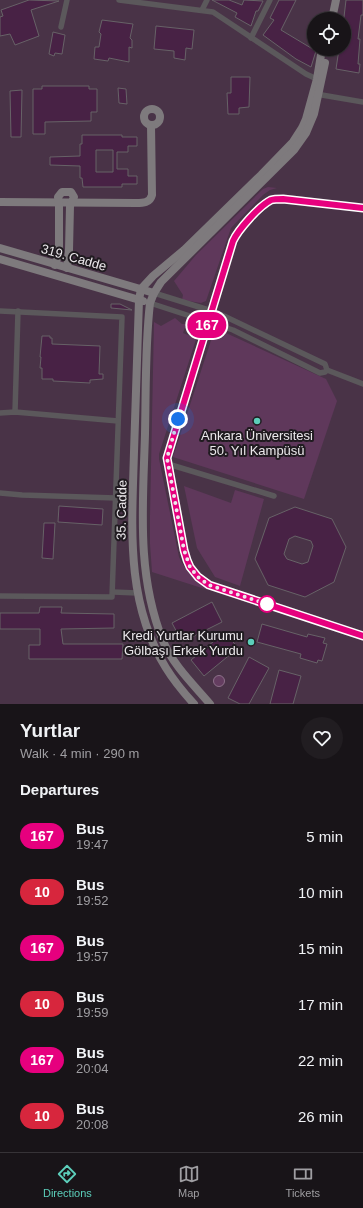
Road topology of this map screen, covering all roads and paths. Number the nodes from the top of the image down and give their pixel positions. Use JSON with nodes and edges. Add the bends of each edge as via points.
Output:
{"nodes":[{"id":1,"x":67,"y":0,"type":"edge"},
{"id":2,"x":119,"y":0,"type":"edge"},
{"id":3,"x":206,"y":0,"type":"edge"},
{"id":4,"x":270,"y":0,"type":"edge"},
{"id":5,"x":330,"y":0,"type":"edge"},
{"id":6,"x":336,"y":0,"type":"edge"},
{"id":7,"x":138,"y":1,"type":"edge"},
{"id":8,"x":202,"y":10,"type":"junction"},
{"id":9,"x":328,"y":12,"type":"edge"},
{"id":10,"x":333,"y":12,"type":"edge"},
{"id":11,"x":61,"y":27,"type":"dead end"},
{"id":12,"x":251,"y":38,"type":"junction"},
{"id":13,"x":322,"y":56,"type":"edge"},
{"id":14,"x":326,"y":56,"type":"edge"},
{"id":15,"x":320,"y":80,"type":"junction"},
{"id":16,"x":316,"y":94,"type":"junction"},
{"id":17,"x":363,"y":102,"type":"edge"},
{"id":18,"x":151,"y":125,"type":"dead end"},
{"id":19,"x":0,"y":202,"type":"edge"},
{"id":20,"x":59,"y":202,"type":"junction"},
{"id":21,"x":70,"y":203,"type":"junction"},
{"id":22,"x":363,"y":208,"type":"edge"},
{"id":23,"x":0,"y":248,"type":"edge"},
{"id":24,"x":0,"y":259,"type":"edge"},
{"id":25,"x":55,"y":265,"type":"junction"},
{"id":26,"x":67,"y":268,"type":"junction"},
{"id":27,"x":141,"y":289,"type":"junction"},
{"id":28,"x":154,"y":293,"type":"junction"},
{"id":29,"x":139,"y":300,"type":"junction"},
{"id":30,"x":150,"y":303,"type":"junction"},
{"id":31,"x":0,"y":311,"type":"edge"},
{"id":32,"x":18,"y":311,"type":"junction"},
{"id":33,"x":212,"y":311,"type":"junction"},
{"id":34,"x":208,"y":322,"type":"junction"},
{"id":35,"x":327,"y":370,"type":"junction"},
{"id":36,"x":363,"y":384,"type":"edge"},
{"id":37,"x":15,"y":412,"type":"junction"},
{"id":38,"x":0,"y":413,"type":"edge"},
{"id":39,"x":118,"y":421,"type":"junction"},
{"id":40,"x":168,"y":464,"type":"junction"},
{"id":41,"x":0,"y":493,"type":"edge"},
{"id":42,"x":274,"y":496,"type":"dead end"},
{"id":43,"x":116,"y":498,"type":"junction"},
{"id":44,"x":113,"y":592,"type":"junction"},
{"id":45,"x":137,"y":593,"type":"junction"},
{"id":46,"x":0,"y":596,"type":"edge"},
{"id":47,"x":363,"y":636,"type":"edge"},
{"id":48,"x":194,"y":704,"type":"edge"},
{"id":49,"x":210,"y":704,"type":"edge"}],
"edges":[{"from":1,"to":11,"type":"street"},
{"from":2,"to":7,"type":"street"},
{"from":3,"to":8,"type":"street"},
{"from":4,"to":12,"type":"street"},
{"from":5,"to":9,"type":"street"},
{"from":6,"to":10,"type":"street"},
{"from":7,"to":8,"type":"street"},
{"from":8,"to":12,"type":"street","via":[[217,14]]},
{"from":12,"to":15,"type":"street","via":[[306,74]]},
{"from":13,"to":15,"type":"street"},
{"from":14,"to":15,"type":"street"},
{"from":15,"to":16,"type":"street"},
{"from":16,"to":17,"type":"street"},
{"from":16,"to":27,"type":"street","via":[[302,128],[293,142]]},
{"from":16,"to":28,"type":"street","name":"35. Cadde","via":[[310,125],[294,150],[161,282]]},
{"from":18,"to":21,"type":"street","via":[[151,200],[141,203]]},
{"from":19,"to":20,"type":"street"},
{"from":20,"to":21,"type":"street","via":[[59,194],[67,191],[73,194]]},
{"from":20,"to":25,"type":"street","via":[[59,252]]},
{"from":21,"to":26,"type":"street"},
{"from":22,"to":33,"type":"street","via":[[283,199],[270,200],[236,234]]},
{"from":23,"to":25,"type":"street","name":"319. Cadde"},
{"from":24,"to":29,"type":"street","name":"319. Cadde"},
{"from":25,"to":26,"type":"street","name":"319. Cadde"},
{"from":26,"to":27,"type":"street","name":"319. Cadde"},
{"from":27,"to":28,"type":"street","name":"319. Cadde"},
{"from":27,"to":29,"type":"street","name":"35. Cadde"},
{"from":28,"to":30,"type":"street","name":"35. Cadde"},
{"from":28,"to":33,"type":"street"},
{"from":29,"to":30,"type":"street","name":"319. Cadde"},
{"from":29,"to":45,"type":"street","name":"35. Cadde","via":[[132,543]]},
{"from":30,"to":34,"type":"street"},
{"from":30,"to":49,"type":"street","name":"35. Cadde","via":[[142,523],[146,575],[155,616],[168,650],[181,670]]},
{"from":31,"to":32,"type":"street"},
{"from":32,"to":37,"type":"street"},
{"from":32,"to":39,"type":"street","via":[[122,317]]},
{"from":33,"to":34,"type":"street"},
{"from":33,"to":35,"type":"street","via":[[325,364]]},
{"from":34,"to":35,"type":"street","via":[[233,330],[320,373]]},
{"from":34,"to":40,"type":"street","via":[[170,447]]},
{"from":35,"to":36,"type":"street"},
{"from":37,"to":38,"type":"street"},
{"from":37,"to":39,"type":"street"},
{"from":39,"to":43,"type":"street"},
{"from":40,"to":42,"type":"street"},
{"from":40,"to":47,"type":"street","via":[[184,550],[190,567],[198,577],[209,585]]},
{"from":41,"to":43,"type":"street"},
{"from":43,"to":44,"type":"street"},
{"from":44,"to":45,"type":"street"},
{"from":44,"to":46,"type":"street","via":[[112,596]]},
{"from":45,"to":48,"type":"street","name":"35. Cadde","via":[[147,628],[165,667]]}]}
